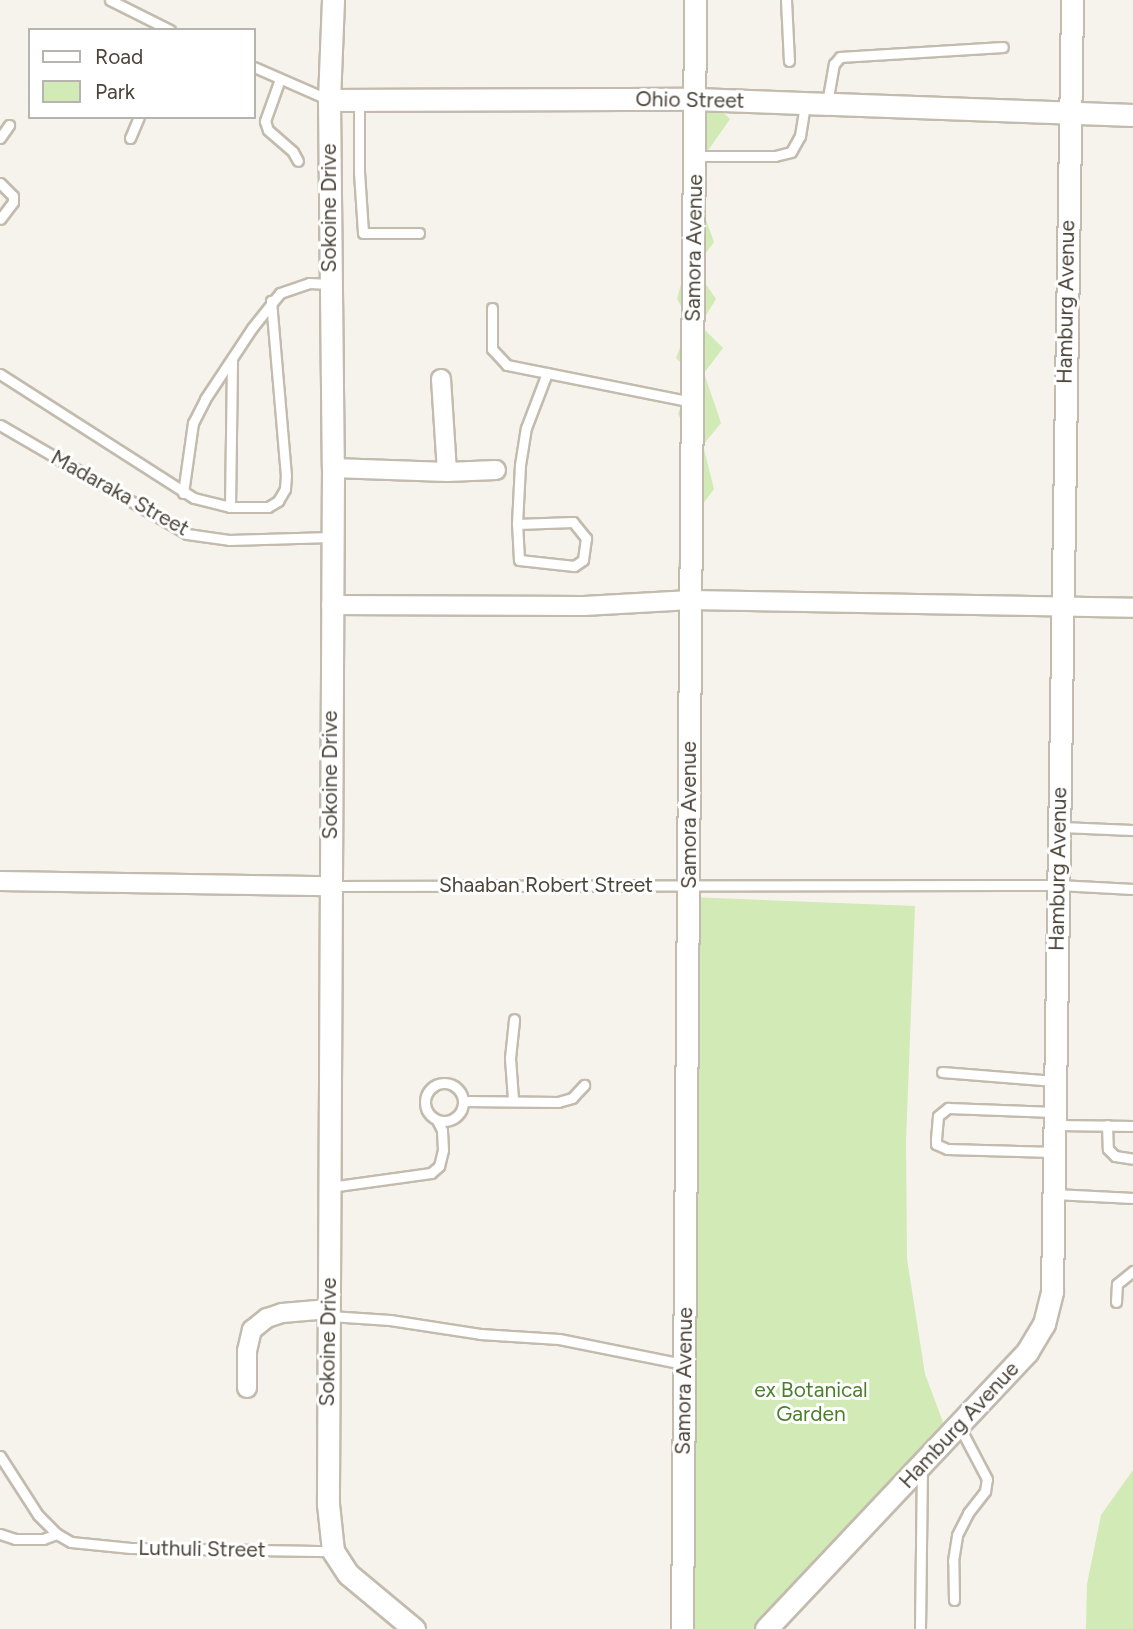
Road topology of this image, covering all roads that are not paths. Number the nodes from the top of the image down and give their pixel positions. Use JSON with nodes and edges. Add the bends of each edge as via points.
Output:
{"nodes":[{"id":1,"x":110,"y":0,"type":"edge"},
{"id":2,"x":333,"y":0,"type":"edge"},
{"id":3,"x":695,"y":0,"type":"edge"},
{"id":4,"x":786,"y":0,"type":"edge"},
{"id":5,"x":1072,"y":0,"type":"edge"},
{"id":6,"x":166,"y":28,"type":"edge"},
{"id":7,"x":1003,"y":47,"type":"dead end"},
{"id":8,"x":789,"y":61,"type":"dead end"},
{"id":9,"x":256,"y":68,"type":"edge"},
{"id":10,"x":280,"y":79,"type":"junction"},
{"id":11,"x":696,"y":99,"type":"junction"},
{"id":12,"x":329,"y":100,"type":"junction"},
{"id":13,"x":359,"y":100,"type":"junction"},
{"id":14,"x":816,"y":102,"type":"junction"},
{"id":15,"x":1069,"y":113,"type":"junction"},
{"id":16,"x":1133,"y":114,"type":"edge"},
{"id":17,"x":138,"y":119,"type":"edge"},
{"id":18,"x":9,"y":125,"type":"dead end"},
{"id":19,"x":0,"y":138,"type":"edge"},
{"id":20,"x":131,"y":138,"type":"dead end"},
{"id":21,"x":695,"y":156,"type":"junction"},
{"id":22,"x":298,"y":161,"type":"dead end"},
{"id":23,"x":0,"y":183,"type":"edge"},
{"id":24,"x":0,"y":219,"type":"edge"},
{"id":25,"x":419,"y":233,"type":"dead end"},
{"id":26,"x":330,"y":284,"type":"junction"},
{"id":27,"x":271,"y":300,"type":"junction"},
{"id":28,"x":492,"y":308,"type":"dead end"},
{"id":29,"x":232,"y":358,"type":"junction"},
{"id":30,"x":547,"y":373,"type":"junction"},
{"id":31,"x":0,"y":374,"type":"edge"},
{"id":32,"x":441,"y":379,"type":"dead end"},
{"id":33,"x":692,"y":402,"type":"junction"},
{"id":34,"x":0,"y":425,"type":"edge"},
{"id":35,"x":333,"y":468,"type":"junction"},
{"id":36,"x":496,"y":470,"type":"dead end"},
{"id":37,"x":447,"y":472,"type":"junction"},
{"id":38,"x":183,"y":493,"type":"junction"},
{"id":39,"x":230,"y":507,"type":"junction"},
{"id":40,"x":517,"y":524,"type":"junction"},
{"id":41,"x":331,"y":537,"type":"junction"},
{"id":42,"x":691,"y":600,"type":"junction"},
{"id":43,"x":331,"y":605,"type":"junction"},
{"id":44,"x":1062,"y":607,"type":"junction"},
{"id":45,"x":1133,"y":608,"type":"edge"},
{"id":46,"x":1058,"y":827,"type":"junction"},
{"id":47,"x":1133,"y":830,"type":"edge"},
{"id":48,"x":0,"y":881,"type":"edge"},
{"id":49,"x":688,"y":885,"type":"junction"},
{"id":50,"x":1058,"y":885,"type":"junction"},
{"id":51,"x":329,"y":886,"type":"junction"},
{"id":52,"x":1133,"y":889,"type":"edge"},
{"id":53,"x":514,"y":1019,"type":"dead end"},
{"id":54,"x":942,"y":1072,"type":"dead end"},
{"id":55,"x":1055,"y":1081,"type":"junction"},
{"id":56,"x":584,"y":1085,"type":"dead end"},
{"id":57,"x":513,"y":1099,"type":"junction"},
{"id":58,"x":463,"y":1101,"type":"junction"},
{"id":59,"x":1054,"y":1119,"type":"junction"},
{"id":60,"x":437,"y":1120,"type":"junction"},
{"id":61,"x":1107,"y":1125,"type":"junction"},
{"id":62,"x":1133,"y":1126,"type":"edge"},
{"id":63,"x":1054,"y":1152,"type":"junction"},
{"id":64,"x":1133,"y":1159,"type":"edge"},
{"id":65,"x":330,"y":1186,"type":"junction"},
{"id":66,"x":1053,"y":1194,"type":"junction"},
{"id":67,"x":1133,"y":1198,"type":"edge"},
{"id":68,"x":1133,"y":1271,"type":"edge"},
{"id":69,"x":1116,"y":1302,"type":"dead end"},
{"id":70,"x":328,"y":1312,"type":"junction"},
{"id":71,"x":683,"y":1364,"type":"junction"},
{"id":72,"x":247,"y":1388,"type":"dead end"},
{"id":73,"x":959,"y":1426,"type":"junction"},
{"id":74,"x":0,"y":1456,"type":"edge"},
{"id":75,"x":922,"y":1466,"type":"junction"},
{"id":76,"x":0,"y":1534,"type":"edge"},
{"id":77,"x":57,"y":1534,"type":"junction"},
{"id":78,"x":333,"y":1550,"type":"junction"},
{"id":79,"x":954,"y":1600,"type":"dead end"},
{"id":80,"x":414,"y":1629,"type":"edge"},
{"id":81,"x":682,"y":1629,"type":"edge"},
{"id":82,"x":766,"y":1629,"type":"edge"},
{"id":83,"x":920,"y":1629,"type":"edge"}],
"edges":[{"from":1,"to":6,"type":"lane"},
{"from":2,"to":12,"type":"street","name":"Sokoine Drive"},
{"from":3,"to":11,"type":"street","name":"Samora Avenue"},
{"from":4,"to":8,"type":"lane"},
{"from":5,"to":15,"type":"street","name":"Hamburg Avenue"},
{"from":7,"to":14,"type":"lane","via":[[839,57]]},
{"from":9,"to":10,"type":"lane","name":"Ohio Street"},
{"from":10,"to":12,"type":"lane","name":"Ohio Street"},
{"from":10,"to":22,"type":"lane","via":[[265,121]]},
{"from":11,"to":13,"type":"street","name":"Ohio Street"},
{"from":11,"to":14,"type":"street","name":"Ohio Street"},
{"from":11,"to":21,"type":"street","name":"Samora Avenue"},
{"from":12,"to":13,"type":"street","name":"Ohio Street"},
{"from":12,"to":26,"type":"street","name":"Sokoine Drive"},
{"from":13,"to":25,"type":"lane","via":[[363,233]]},
{"from":14,"to":15,"type":"street","name":"Ohio Street"},
{"from":14,"to":21,"type":"lane","via":[[791,152]]},
{"from":15,"to":16,"type":"street","name":"Ohio Street"},
{"from":15,"to":44,"type":"street","name":"Hamburg Avenue"},
{"from":17,"to":20,"type":"lane"},
{"from":18,"to":19,"type":"lane"},
{"from":21,"to":33,"type":"street","name":"Samora Avenue"},
{"from":23,"to":24,"type":"lane","via":[[13,196]]},
{"from":26,"to":27,"type":"lane","via":[[290,288]]},
{"from":26,"to":35,"type":"street","name":"Sokoine Drive"},
{"from":27,"to":29,"type":"lane"},
{"from":27,"to":39,"type":"lane","via":[[285,489],[268,507]]},
{"from":28,"to":30,"type":"lane","via":[[490,338],[500,361]]},
{"from":29,"to":38,"type":"lane","via":[[193,423]]},
{"from":29,"to":39,"type":"lane"},
{"from":30,"to":33,"type":"lane"},
{"from":30,"to":40,"type":"lane","via":[[526,428]]},
{"from":31,"to":38,"type":"lane"},
{"from":32,"to":37,"type":"street"},
{"from":33,"to":42,"type":"street","name":"Samora Avenue"},
{"from":34,"to":41,"type":"lane","name":"Madaraka Street","via":[[187,534],[229,540]]},
{"from":35,"to":37,"type":"street"},
{"from":35,"to":41,"type":"street","name":"Sokoine Drive"},
{"from":36,"to":37,"type":"street"},
{"from":38,"to":39,"type":"lane"},
{"from":40,"to":40,"type":"lane","via":[[519,560],[574,566],[583,560],[586,538],[573,522]]},
{"from":41,"to":43,"type":"street","name":"Sokoine Drive"},
{"from":42,"to":43,"type":"street","via":[[584,606]]},
{"from":42,"to":44,"type":"street"},
{"from":42,"to":49,"type":"street","name":"Samora Avenue"},
{"from":43,"to":51,"type":"street","name":"Sokoine Drive"},
{"from":44,"to":45,"type":"street"},
{"from":44,"to":46,"type":"street","name":"Hamburg Avenue"},
{"from":46,"to":47,"type":"lane"},
{"from":46,"to":50,"type":"street","name":"Hamburg Avenue"},
{"from":48,"to":51,"type":"street","name":"Shaaban Robert Street"},
{"from":49,"to":50,"type":"lane","name":"Shaaban Robert Street"},
{"from":49,"to":51,"type":"lane","name":"Shaaban Robert Street"},
{"from":49,"to":71,"type":"street","name":"Samora Avenue"},
{"from":50,"to":52,"type":"lane","name":"Shaaban Robert Street"},
{"from":50,"to":55,"type":"street","name":"Hamburg Avenue"},
{"from":51,"to":65,"type":"street","name":"Sokoine Drive"},
{"from":53,"to":57,"type":"lane","via":[[510,1058]]},
{"from":54,"to":55,"type":"lane"},
{"from":55,"to":59,"type":"street","name":"Hamburg Avenue"},
{"from":56,"to":57,"type":"lane","via":[[565,1101]]},
{"from":57,"to":58,"type":"lane"},
{"from":58,"to":60,"type":"lane","via":[[454,1118]]},
{"from":58,"to":60,"type":"lane","via":[[451,1084],[432,1088],[426,1105]]},
{"from":59,"to":61,"type":"lane"},
{"from":59,"to":63,"type":"street","name":"Hamburg Avenue"},
{"from":59,"to":63,"type":"lane","via":[[948,1108],[937,1116],[936,1144],[947,1149]]},
{"from":60,"to":65,"type":"lane","via":[[443,1150],[439,1166],[431,1173]]},
{"from":61,"to":62,"type":"lane"},
{"from":61,"to":64,"type":"lane","via":[[1108,1149],[1115,1156]]},
{"from":63,"to":66,"type":"street","name":"Hamburg Avenue"},
{"from":65,"to":70,"type":"street","name":"Sokoine Drive"},
{"from":66,"to":67,"type":"lane"},
{"from":66,"to":73,"type":"street","name":"Hamburg Avenue","via":[[1052,1291],[1044,1324],[1027,1352]]},
{"from":68,"to":69,"type":"lane","via":[[1117,1284]]},
{"from":70,"to":71,"type":"lane","via":[[480,1334],[559,1339]]},
{"from":70,"to":72,"type":"street","via":[[282,1313],[252,1331]]},
{"from":70,"to":78,"type":"street","name":"Sokoine Drive","via":[[327,1504]]},
{"from":71,"to":81,"type":"street","name":"Samora Avenue"},
{"from":73,"to":75,"type":"street","name":"Hamburg Avenue"},
{"from":73,"to":79,"type":"lane","via":[[987,1479],[985,1491],[957,1535]]},
{"from":74,"to":77,"type":"lane","via":[[38,1515]]},
{"from":75,"to":82,"type":"street","name":"Hamburg Avenue"},
{"from":75,"to":83,"type":"lane"},
{"from":76,"to":77,"type":"lane","via":[[15,1539]]},
{"from":77,"to":78,"type":"lane","name":"Luthuli Street","via":[[71,1542],[131,1548]]},
{"from":78,"to":80,"type":"street","via":[[348,1574]]}]}
